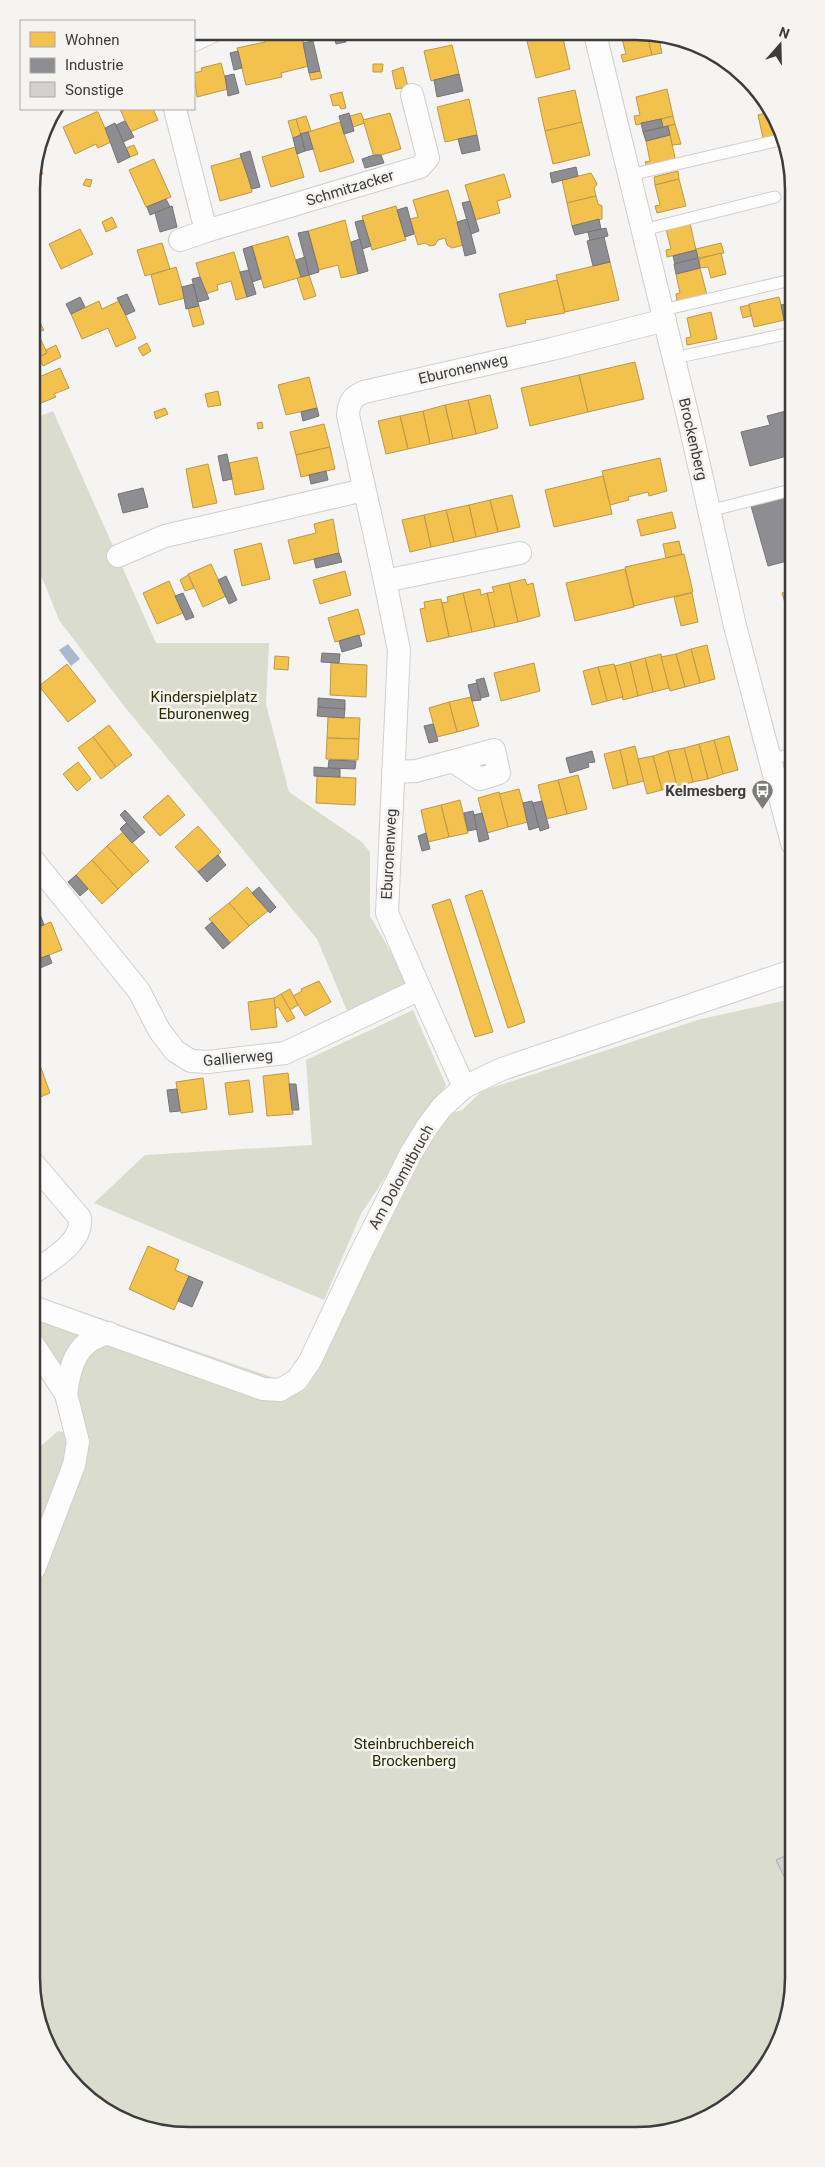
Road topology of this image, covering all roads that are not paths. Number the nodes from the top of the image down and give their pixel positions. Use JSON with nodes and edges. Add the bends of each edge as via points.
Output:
{"nodes":[{"id":1,"x":596,"y":40,"type":"edge"},
{"id":2,"x":412,"y":95,"type":"dead end"},
{"id":3,"x":175,"y":110,"type":"edge"},
{"id":4,"x":777,"y":141,"type":"edge"},
{"id":5,"x":630,"y":175,"type":"junction"},
{"id":6,"x":775,"y":197,"type":"dead end"},
{"id":7,"x":643,"y":230,"type":"junction"},
{"id":8,"x":206,"y":231,"type":"junction"},
{"id":9,"x":180,"y":240,"type":"dead end"},
{"id":10,"x":785,"y":282,"type":"edge"},
{"id":11,"x":664,"y":315,"type":"junction"},
{"id":12,"x":785,"y":334,"type":"edge"},
{"id":13,"x":674,"y":358,"type":"junction"},
{"id":14,"x":364,"y":490,"type":"junction"},
{"id":15,"x":785,"y":492,"type":"edge"},
{"id":16,"x":709,"y":511,"type":"junction"},
{"id":17,"x":520,"y":553,"type":"dead end"},
{"id":18,"x":118,"y":556,"type":"dead end"},
{"id":19,"x":385,"y":581,"type":"junction"},
{"id":20,"x":781,"y":756,"type":"edge"},
{"id":21,"x":453,"y":761,"type":"dead end"},
{"id":22,"x":393,"y":772,"type":"junction"},
{"id":23,"x":785,"y":788,"type":"edge"},
{"id":24,"x":40,"y":869,"type":"edge"},
{"id":25,"x":785,"y":973,"type":"edge"},
{"id":26,"x":420,"y":989,"type":"junction"},
{"id":27,"x":464,"y":1087,"type":"junction"},
{"id":28,"x":40,"y":1171,"type":"edge"},
{"id":29,"x":40,"y":1267,"type":"edge"},
{"id":30,"x":40,"y":1310,"type":"edge"},
{"id":31,"x":109,"y":1333,"type":"junction"},
{"id":32,"x":40,"y":1355,"type":"edge"},
{"id":33,"x":66,"y":1394,"type":"junction"},
{"id":34,"x":40,"y":1553,"type":"edge"}],
"edges":[{"from":1,"to":5,"type":"street","name":"Brockenberg"},
{"from":2,"to":8,"type":"street","name":"Schmitzacker","via":[[428,158],[420,167]]},
{"from":3,"to":8,"type":"street"},
{"from":4,"to":5,"type":"lane"},
{"from":5,"to":7,"type":"street","name":"Brockenberg"},
{"from":6,"to":7,"type":"lane"},
{"from":7,"to":11,"type":"street","name":"Brockenberg"},
{"from":8,"to":9,"type":"street","name":"Schmitzacker"},
{"from":10,"to":11,"type":"lane"},
{"from":11,"to":13,"type":"street","name":"Brockenberg"},
{"from":11,"to":14,"type":"street","name":"Eburonenweg","via":[[552,349],[355,396],[349,403],[348,415]]},
{"from":12,"to":13,"type":"lane"},
{"from":13,"to":16,"type":"street","name":"Brockenberg"},
{"from":14,"to":18,"type":"street","via":[[165,536]]},
{"from":14,"to":19,"type":"street","name":"Eburonenweg"},
{"from":15,"to":16,"type":"lane"},
{"from":16,"to":20,"type":"street","name":"Brockenberg","via":[[735,626]]},
{"from":17,"to":19,"type":"street"},
{"from":19,"to":22,"type":"street","name":"Eburonenweg","via":[[399,650]]},
{"from":20,"to":23,"type":"street","name":"Brockenberg"},
{"from":21,"to":22,"type":"street","via":[[416,771]]},
{"from":22,"to":26,"type":"street","name":"Eburonenweg","via":[[387,913]]},
{"from":24,"to":26,"type":"street","name":"Gallierweg","via":[[139,991],[159,1030],[175,1051],[191,1061],[285,1053]]},
{"from":25,"to":27,"type":"street","name":"Am Dolomitbruch","via":[[502,1069]]},
{"from":26,"to":27,"type":"street"},
{"from":27,"to":31,"type":"street","name":"Am Dolomitbruch","via":[[437,1114],[410,1155],[310,1361],[297,1380],[280,1390],[263,1389]]},
{"from":28,"to":29,"type":"street","via":[[80,1218],[81,1228],[76,1238]]},
{"from":30,"to":31,"type":"street","name":"Am Dolomitbruch"},
{"from":31,"to":33,"type":"street","via":[[85,1342],[69,1369]]},
{"from":32,"to":33,"type":"street"},
{"from":33,"to":34,"type":"street","via":[[78,1442],[74,1465]]}]}
